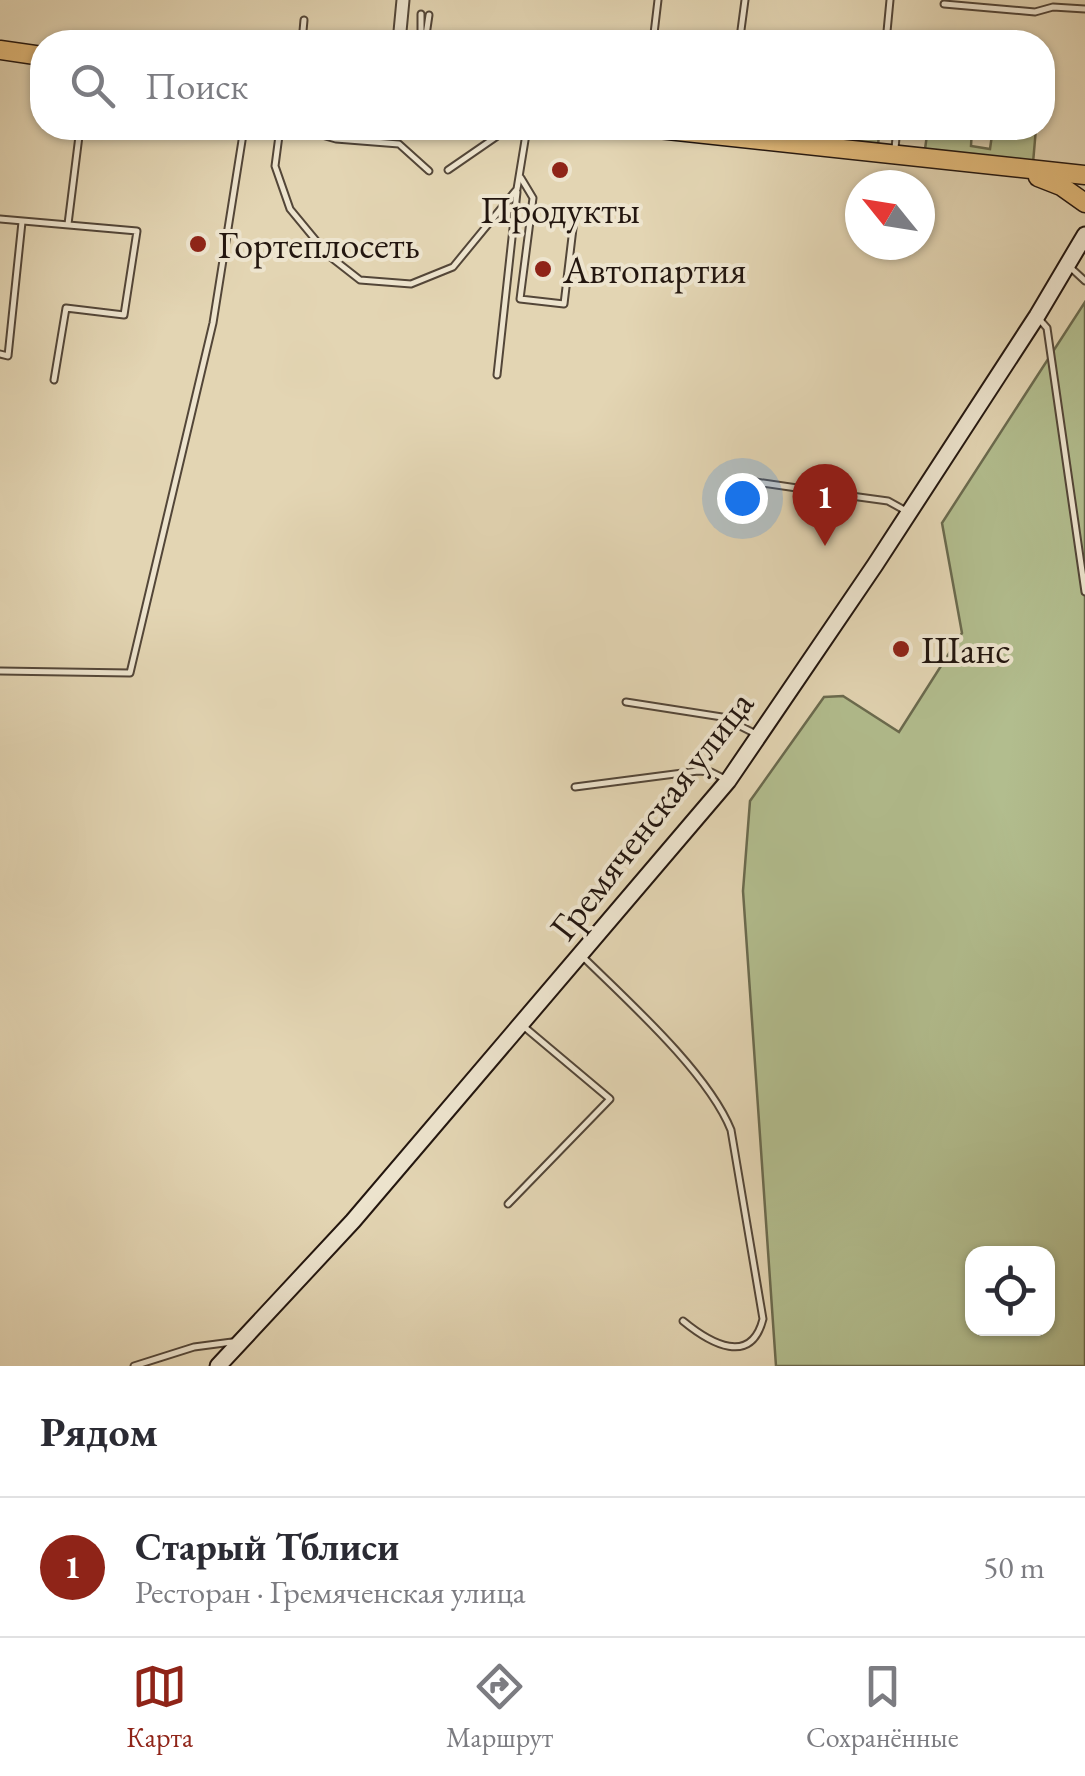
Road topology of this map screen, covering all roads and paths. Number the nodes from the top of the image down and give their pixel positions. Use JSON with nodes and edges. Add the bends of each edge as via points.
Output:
{"nodes":[{"id":1,"x":403,"y":0,"type":"edge"},
{"id":2,"x":658,"y":0,"type":"edge"},
{"id":3,"x":745,"y":0,"type":"edge"},
{"id":4,"x":890,"y":0,"type":"edge"},
{"id":5,"x":944,"y":4,"type":"dead end"},
{"id":6,"x":1085,"y":9,"type":"edge"},
{"id":7,"x":425,"y":15,"type":"dead end"},
{"id":8,"x":304,"y":20,"type":"dead end"},
{"id":9,"x":303,"y":30,"type":"edge"},
{"id":10,"x":400,"y":30,"type":"edge"},
{"id":11,"x":424,"y":30,"type":"edge"},
{"id":12,"x":655,"y":30,"type":"edge"},
{"id":13,"x":741,"y":30,"type":"dead end"},
{"id":14,"x":887,"y":30,"type":"edge"},
{"id":15,"x":0,"y":50,"type":"edge"},
{"id":16,"x":30,"y":54,"type":"edge"},
{"id":17,"x":79,"y":140,"type":"edge"},
{"id":18,"x":242,"y":140,"type":"edge"},
{"id":19,"x":278,"y":140,"type":"edge"},
{"id":20,"x":349,"y":140,"type":"edge"},
{"id":21,"x":492,"y":140,"type":"edge"},
{"id":22,"x":524,"y":140,"type":"edge"},
{"id":23,"x":782,"y":140,"type":"edge"},
{"id":24,"x":896,"y":140,"type":"edge"},
{"id":25,"x":894,"y":156,"type":"junction"},
{"id":26,"x":448,"y":170,"type":"dead end"},
{"id":27,"x":1014,"y":170,"type":"junction"},
{"id":28,"x":428,"y":172,"type":"dead end"},
{"id":29,"x":519,"y":175,"type":"junction"},
{"id":30,"x":1085,"y":175,"type":"edge"},
{"id":31,"x":517,"y":189,"type":"junction"},
{"id":32,"x":1085,"y":203,"type":"edge"},
{"id":33,"x":0,"y":219,"type":"edge"},
{"id":34,"x":574,"y":220,"type":"dead end"},
{"id":35,"x":22,"y":221,"type":"junction"},
{"id":36,"x":68,"y":225,"type":"junction"},
{"id":37,"x":1085,"y":235,"type":"edge"},
{"id":38,"x":1076,"y":257,"type":"edge"},
{"id":39,"x":1085,"y":281,"type":"edge"},
{"id":40,"x":1037,"y":316,"type":"junction"},
{"id":41,"x":0,"y":354,"type":"edge"},
{"id":42,"x":497,"y":375,"type":"dead end"},
{"id":43,"x":54,"y":380,"type":"dead end"},
{"id":44,"x":756,"y":482,"type":"dead end"},
{"id":45,"x":830,"y":493,"type":"dead end"},
{"id":46,"x":844,"y":495,"type":"dead end"},
{"id":47,"x":908,"y":512,"type":"junction"},
{"id":48,"x":1085,"y":592,"type":"edge"},
{"id":49,"x":0,"y":671,"type":"edge"},
{"id":50,"x":626,"y":702,"type":"dead end"},
{"id":51,"x":758,"y":736,"type":"junction"},
{"id":52,"x":728,"y":780,"type":"junction"},
{"id":53,"x":574,"y":787,"type":"dead end"},
{"id":54,"x":582,"y":956,"type":"junction"},
{"id":55,"x":522,"y":1025,"type":"junction"},
{"id":56,"x":508,"y":1204,"type":"dead end"},
{"id":57,"x":683,"y":1321,"type":"dead end"},
{"id":58,"x":245,"y":1340,"type":"junction"},
{"id":59,"x":134,"y":1366,"type":"edge"},
{"id":60,"x":218,"y":1366,"type":"edge"}],
"edges":[{"from":1,"to":10,"type":"street"},
{"from":2,"to":12,"type":"lane"},
{"from":3,"to":13,"type":"lane"},
{"from":4,"to":14,"type":"lane"},
{"from":5,"to":6,"type":"lane"},
{"from":7,"to":11,"type":"lane"},
{"from":8,"to":9,"type":"lane"},
{"from":15,"to":16,"type":"main road"},
{"from":17,"to":36,"type":"lane"},
{"from":18,"to":49,"type":"lane","via":[[213,323],[130,674]]},
{"from":19,"to":31,"type":"lane","via":[[275,166],[290,209],[360,280],[411,284],[452,268]]},
{"from":20,"to":28,"type":"lane","via":[[399,144]]},
{"from":21,"to":26,"type":"lane"},
{"from":22,"to":29,"type":"lane"},
{"from":23,"to":25,"type":"main road"},
{"from":24,"to":25,"type":"lane"},
{"from":25,"to":27,"type":"main road"},
{"from":27,"to":30,"type":"main road"},
{"from":27,"to":32,"type":"main road","via":[[1061,186]]},
{"from":29,"to":31,"type":"lane"},
{"from":29,"to":34,"type":"lane","via":[[533,198],[520,299],[564,304]]},
{"from":31,"to":42,"type":"lane"},
{"from":33,"to":35,"type":"lane"},
{"from":35,"to":36,"type":"lane"},
{"from":35,"to":41,"type":"lane","via":[[8,356]]},
{"from":36,"to":43,"type":"lane","via":[[137,231],[124,314],[66,308]]},
{"from":37,"to":38,"type":"main road","name":"Гремяченская улица"},
{"from":38,"to":39,"type":"lane"},
{"from":38,"to":40,"type":"main road","name":"Гремяченская улица"},
{"from":40,"to":47,"type":"main road","name":"Гремяченская улица"},
{"from":40,"to":48,"type":"lane","via":[[1047,328]]},
{"from":44,"to":45,"type":"lane"},
{"from":46,"to":47,"type":"lane"},
{"from":47,"to":51,"type":"main road","name":"Гремяченская улица"},
{"from":50,"to":51,"type":"lane","via":[[722,717]]},
{"from":51,"to":52,"type":"main road","name":"Гремяченская улица"},
{"from":52,"to":53,"type":"lane","via":[[698,771]]},
{"from":52,"to":54,"type":"main road","name":"Гремяченская улица"},
{"from":54,"to":55,"type":"main road","name":"Гремяченская улица"},
{"from":54,"to":57,"type":"lane","via":[[705,1084],[731,1130],[761,1330],[747,1350],[728,1353]]},
{"from":55,"to":56,"type":"lane","via":[[610,1099]]},
{"from":55,"to":58,"type":"main road","name":"Гремяченская улица"},
{"from":58,"to":59,"type":"lane"},
{"from":58,"to":60,"type":"main road","name":"Гремяченская улица"}]}
